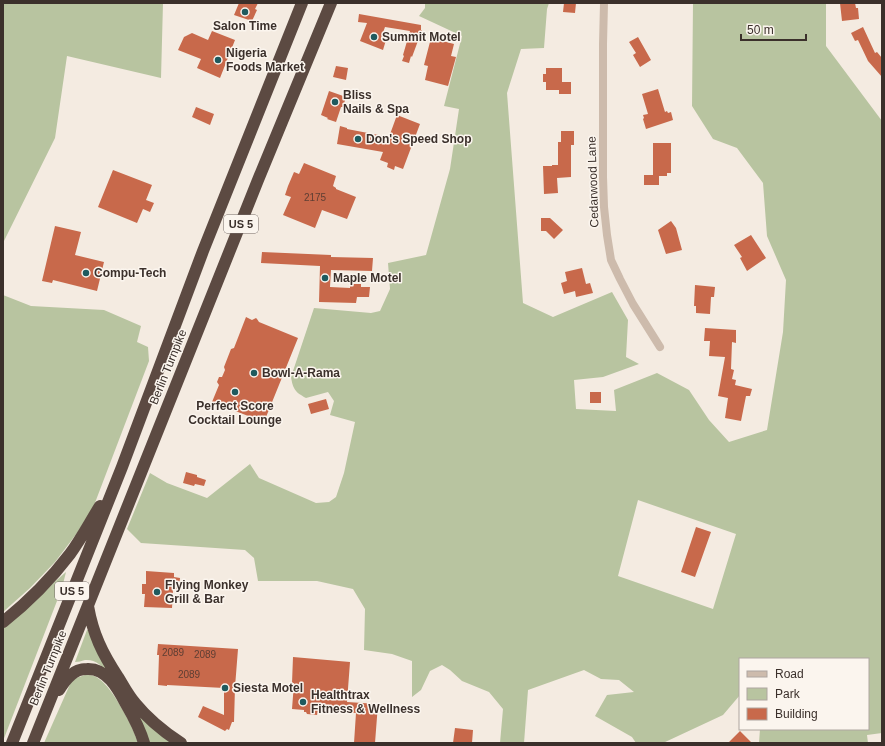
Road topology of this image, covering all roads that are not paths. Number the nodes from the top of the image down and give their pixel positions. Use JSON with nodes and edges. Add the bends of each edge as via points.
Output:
{"nodes":[{"id":1,"x":302,"y":3,"type":"edge"},
{"id":2,"x":331,"y":3,"type":"edge"},
{"id":3,"x":604,"y":3,"type":"edge"},
{"id":4,"x":660,"y":347,"type":"dead end"},
{"id":5,"x":122,"y":467,"type":"junction"},
{"id":6,"x":88,"y":606,"type":"junction"},
{"id":7,"x":3,"y":622,"type":"edge"},
{"id":8,"x":119,"y":685,"type":"junction"},
{"id":9,"x":48,"y":706,"type":"junction"},
{"id":10,"x":12,"y":743,"type":"edge"},
{"id":11,"x":33,"y":743,"type":"edge"},
{"id":12,"x":144,"y":743,"type":"edge"},
{"id":13,"x":181,"y":743,"type":"edge"}],
"edges":[{"from":1,"to":5,"type":"highway","name":"Berlin Turnpike","number":"US 5","via":[[201,257]]},
{"from":2,"to":6,"type":"highway","name":"Berlin Turnpike","number":"US 5"},
{"from":3,"to":4,"type":"street","name":"Cedarwood Lane","via":[[603,176],[611,260],[633,304]]},
{"from":5,"to":7,"type":"highway","via":[[71,552],[37,592]]},
{"from":5,"to":10,"type":"highway","name":"Berlin Turnpike","number":"US 5"},
{"from":6,"to":8,"type":"highway","via":[[96,638]]},
{"from":6,"to":9,"type":"highway","name":"Berlin Turnpike","number":"US 5"},
{"from":8,"to":9,"type":"highway","via":[[103,672],[90,668],[83,669],[71,675]]},
{"from":8,"to":12,"type":"highway"},
{"from":8,"to":13,"type":"highway","via":[[142,711]]},
{"from":9,"to":11,"type":"highway","name":"Berlin Turnpike","number":"US 5"}]}
